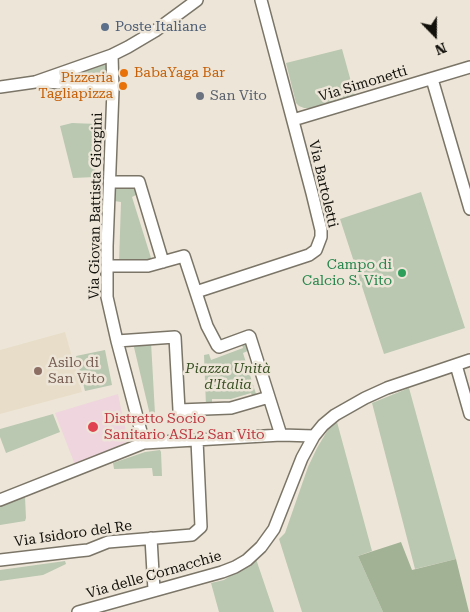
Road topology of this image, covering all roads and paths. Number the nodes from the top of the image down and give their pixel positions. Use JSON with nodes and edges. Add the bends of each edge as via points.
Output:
{"nodes":[{"id":1,"x":197,"y":0,"type":"edge"},
{"id":2,"x":261,"y":0,"type":"edge"},
{"id":3,"x":112,"y":55,"type":"junction"},
{"id":4,"x":470,"y":67,"type":"edge"},
{"id":5,"x":432,"y":79,"type":"junction"},
{"id":6,"x":35,"y":82,"type":"junction"},
{"id":7,"x":0,"y":87,"type":"edge"},
{"id":8,"x":112,"y":90,"type":"junction"},
{"id":9,"x":293,"y":120,"type":"junction"},
{"id":10,"x":110,"y":182,"type":"junction"},
{"id":11,"x":470,"y":209,"type":"edge"},
{"id":12,"x":163,"y":262,"type":"junction"},
{"id":13,"x":107,"y":266,"type":"junction"},
{"id":14,"x":196,"y":292,"type":"junction"},
{"id":15,"x":117,"y":341,"type":"junction"},
{"id":16,"x":470,"y":360,"type":"edge"},
{"id":17,"x":456,"y":364,"type":"junction"},
{"id":18,"x":269,"y":397,"type":"junction"},
{"id":19,"x":470,"y":414,"type":"edge"},
{"id":20,"x":281,"y":435,"type":"junction"},
{"id":21,"x":314,"y":436,"type":"junction"},
{"id":22,"x":196,"y":440,"type":"junction"},
{"id":23,"x":144,"y":443,"type":"junction"},
{"id":24,"x":0,"y":500,"type":"edge"},
{"id":25,"x":151,"y":538,"type":"junction"},
{"id":26,"x":0,"y":560,"type":"edge"},
{"id":27,"x":154,"y":590,"type":"junction"},
{"id":28,"x":112,"y":607,"type":"edge"},
{"id":29,"x":78,"y":612,"type":"edge"}],
"edges":[{"from":1,"to":3,"type":"street","via":[[155,31]]},
{"from":2,"to":9,"type":"street","name":"Via Bartoletti"},
{"from":3,"to":6,"type":"street"},
{"from":3,"to":8,"type":"street","name":"Via Giovan Battista Giorgini"},
{"from":4,"to":5,"type":"street","name":"Via Simonetti"},
{"from":5,"to":9,"type":"street","name":"Via Simonetti"},
{"from":5,"to":11,"type":"street"},
{"from":6,"to":7,"type":"street"},
{"from":6,"to":8,"type":"street","via":[[80,84]]},
{"from":8,"to":10,"type":"street","name":"Via Giovan Battista Giorgini"},
{"from":9,"to":14,"type":"street","name":"Via Bartoletti","via":[[321,230],[316,250],[309,256]]},
{"from":10,"to":12,"type":"street","via":[[139,182]]},
{"from":10,"to":13,"type":"street","name":"Via Giovan Battista Giorgini"},
{"from":12,"to":13,"type":"street","via":[[148,266]]},
{"from":12,"to":14,"type":"street","via":[[184,256]]},
{"from":13,"to":15,"type":"street","name":"Via Giovan Battista Giorgini","via":[[108,297]]},
{"from":14,"to":18,"type":"street","via":[[217,346],[249,336]]},
{"from":15,"to":18,"type":"street","via":[[175,338],[180,410],[231,408]]},
{"from":15,"to":23,"type":"street","name":"Via Giovan Battista Giorgini"},
{"from":16,"to":17,"type":"street","name":"Via delle Cornacchie"},
{"from":17,"to":19,"type":"street"},
{"from":17,"to":21,"type":"street","name":"Via delle Cornacchie","via":[[365,398],[335,415]]},
{"from":18,"to":20,"type":"street"},
{"from":20,"to":21,"type":"street"},
{"from":20,"to":22,"type":"street"},
{"from":21,"to":27,"type":"street","name":"Via delle Cornacchie","via":[[274,529],[262,547],[235,567]]},
{"from":22,"to":23,"type":"street"},
{"from":22,"to":25,"type":"street","name":"Via Isidoro del Re","via":[[200,527],[192,535]]},
{"from":23,"to":24,"type":"street"},
{"from":25,"to":26,"type":"street","name":"Via Isidoro del Re","via":[[108,542],[88,550]]},
{"from":25,"to":27,"type":"street","name":"Via Isidoro del Re"},
{"from":27,"to":28,"type":"street","name":"Via delle Cornacchie"},
{"from":28,"to":29,"type":"street","name":"Via delle Cornacchie"}]}
